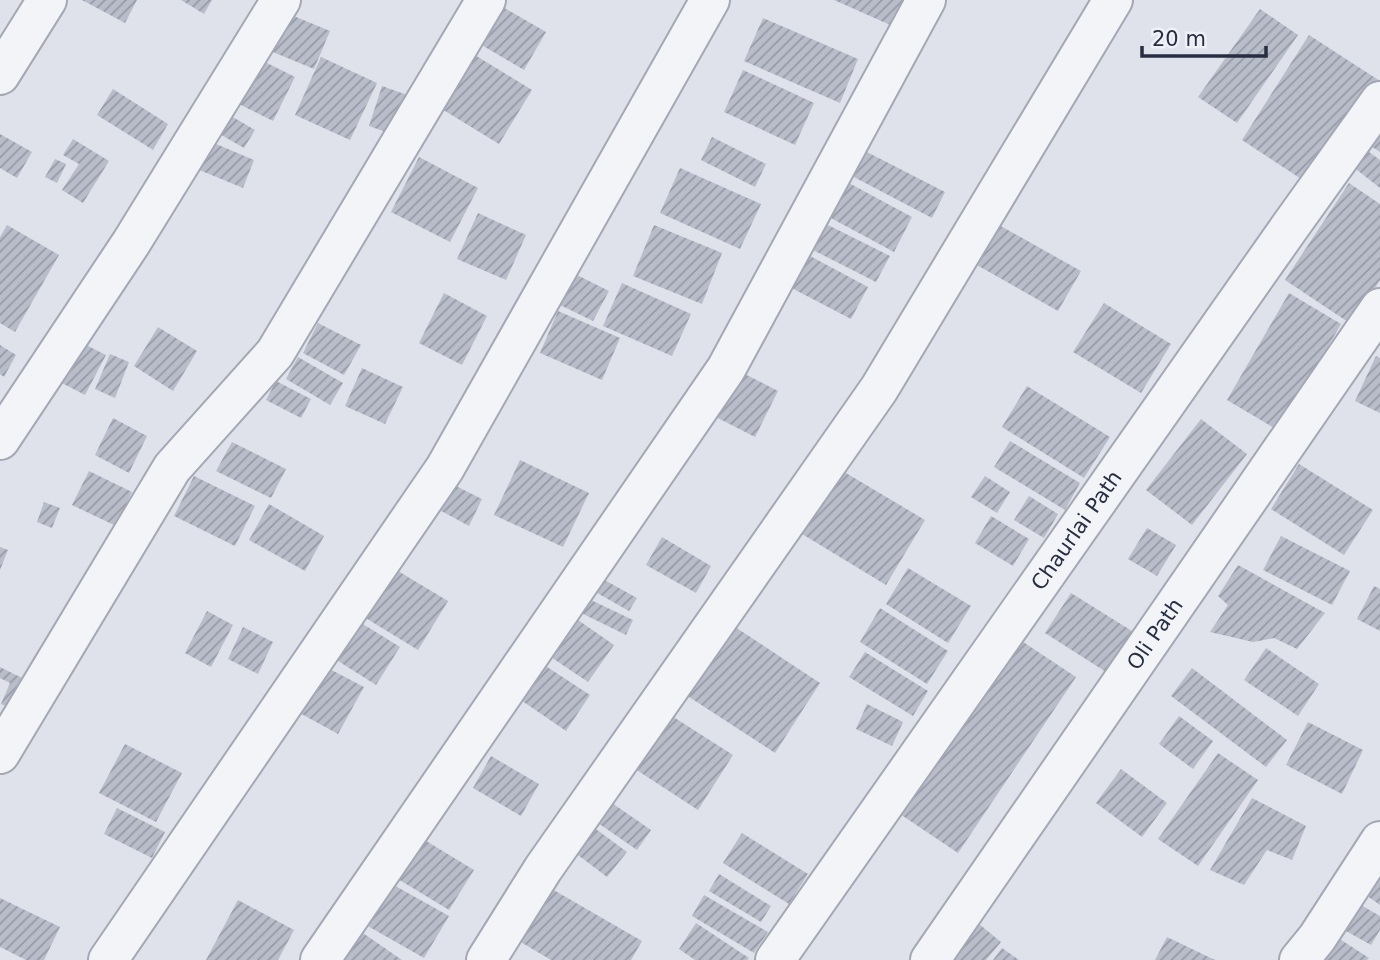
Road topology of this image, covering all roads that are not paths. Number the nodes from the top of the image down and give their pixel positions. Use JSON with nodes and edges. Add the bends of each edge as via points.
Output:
{"nodes":[{"id":1,"x":47,"y":0,"type":"edge"},
{"id":2,"x":281,"y":0,"type":"edge"},
{"id":3,"x":486,"y":0,"type":"edge"},
{"id":4,"x":710,"y":0,"type":"edge"},
{"id":5,"x":926,"y":0,"type":"edge"},
{"id":6,"x":1113,"y":0,"type":"edge"},
{"id":7,"x":0,"y":75,"type":"edge"},
{"id":8,"x":1380,"y":102,"type":"edge"},
{"id":9,"x":1380,"y":308,"type":"edge"},
{"id":10,"x":0,"y":440,"type":"edge"},
{"id":11,"x":0,"y":754,"type":"edge"},
{"id":12,"x":1380,"y":841,"type":"edge"},
{"id":13,"x":108,"y":960,"type":"edge"},
{"id":14,"x":320,"y":960,"type":"edge"},
{"id":15,"x":486,"y":960,"type":"edge"},
{"id":16,"x":775,"y":960,"type":"edge"},
{"id":17,"x":930,"y":960,"type":"edge"},
{"id":18,"x":1299,"y":960,"type":"edge"}],
"edges":[{"from":1,"to":7,"type":"street"},
{"from":2,"to":10,"type":"street","via":[[131,243]]},
{"from":3,"to":11,"type":"street","via":[[275,353],[172,468]]},
{"from":4,"to":13,"type":"street","via":[[445,468]]},
{"from":5,"to":14,"type":"street","via":[[726,369]]},
{"from":6,"to":15,"type":"street","via":[[879,389],[543,869]]},
{"from":8,"to":16,"type":"street","name":"Chaurlai Path"},
{"from":9,"to":17,"type":"street","name":"Oli Path"},
{"from":12,"to":18,"type":"street"}]}
